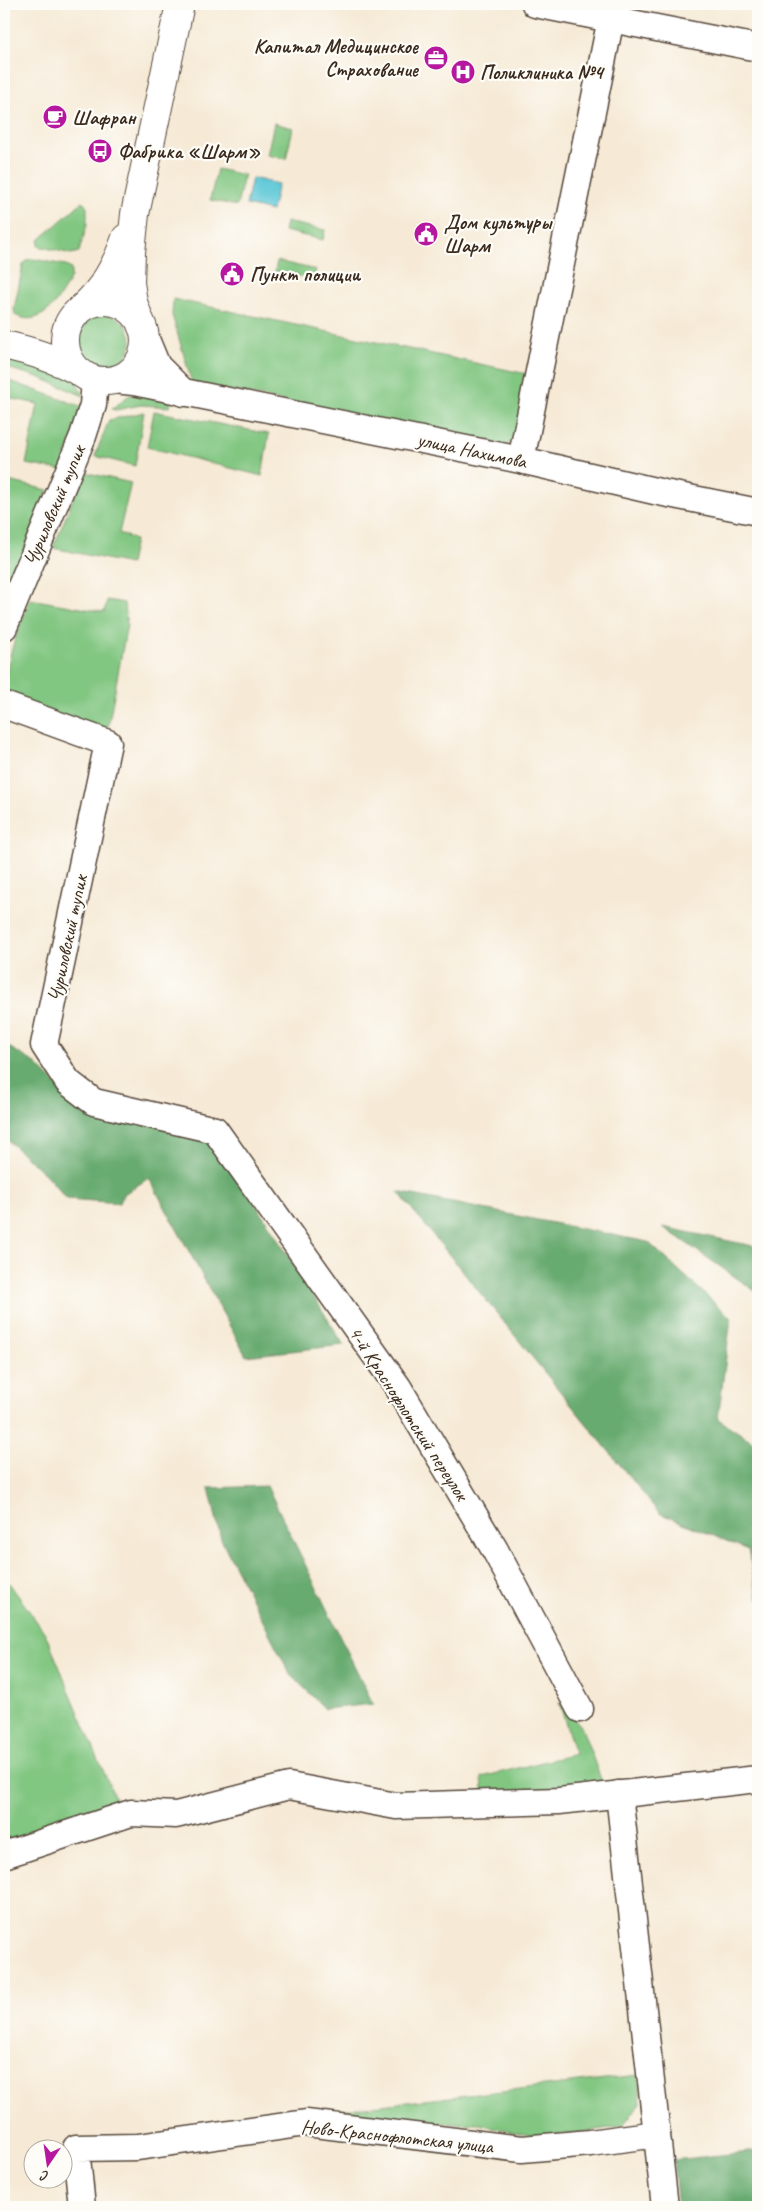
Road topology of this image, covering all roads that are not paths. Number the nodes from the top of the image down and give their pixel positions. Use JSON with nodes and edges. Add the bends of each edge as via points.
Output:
{"nodes":[{"id":1,"x":180,"y":4,"type":"edge"},
{"id":2,"x":535,"y":4,"type":"edge"},
{"id":3,"x":612,"y":11,"type":"edge"},
{"id":4,"x":758,"y":48,"type":"edge"},
{"id":5,"x":136,"y":214,"type":"junction"},
{"id":6,"x":78,"y":312,"type":"junction"},
{"id":7,"x":143,"y":332,"type":"junction"},
{"id":8,"x":4,"y":344,"type":"edge"},
{"id":9,"x":96,"y":377,"type":"junction"},
{"id":10,"x":184,"y":393,"type":"junction"},
{"id":11,"x":520,"y":460,"type":"junction"},
{"id":12,"x":758,"y":512,"type":"edge"},
{"id":13,"x":4,"y":627,"type":"edge"},
{"id":14,"x":4,"y":705,"type":"edge"},
{"id":15,"x":215,"y":1130,"type":"joint"},
{"id":16,"x":580,"y":1709,"type":"dead end"},
{"id":17,"x":758,"y":1779,"type":"edge"},
{"id":18,"x":619,"y":1794,"type":"junction"},
{"id":19,"x":4,"y":1855,"type":"edge"},
{"id":20,"x":657,"y":2134,"type":"junction"},
{"id":21,"x":82,"y":2207,"type":"edge"},
{"id":22,"x":665,"y":2207,"type":"edge"}],
"edges":[{"from":1,"to":5,"type":"main road"},
{"from":2,"to":3,"type":"street"},
{"from":3,"to":4,"type":"street"},
{"from":3,"to":11,"type":"street"},
{"from":5,"to":6,"type":"main road","via":[[109,277]]},
{"from":5,"to":7,"type":"main road","via":[[130,284]]},
{"from":6,"to":7,"type":"main road","via":[[91,304],[121,305],[134,314]]},
{"from":6,"to":8,"type":"main road","via":[[46,340]]},
{"from":6,"to":9,"type":"main road","via":[[69,324],[65,339],[67,354]]},
{"from":7,"to":9,"type":"main road","via":[[142,357],[133,370]]},
{"from":7,"to":10,"type":"street","via":[[157,366]]},
{"from":8,"to":9,"type":"main road","via":[[43,354]]},
{"from":9,"to":10,"type":"street","name":"улица Нахимова"},
{"from":9,"to":13,"type":"street","name":"Чуриловский тупик","via":[[93,405],[83,436]]},
{"from":10,"to":11,"type":"street","name":"улица Нахимова"},
{"from":11,"to":12,"type":"street","name":"улица Нахимова"},
{"from":14,"to":15,"type":"street","name":"Чуриловский тупик","via":[[108,743],[44,1045],[68,1082],[94,1102]]},
{"from":15,"to":16,"type":"street","name":"4-й Краснофлотский переулок","via":[[398,1387],[495,1550]]},
{"from":17,"to":18,"type":"street"},
{"from":18,"to":19,"type":"street","via":[[559,1801],[396,1806],[289,1786],[176,1815],[131,1813]]},
{"from":18,"to":20,"type":"street"},
{"from":20,"to":21,"type":"street","name":"Ново-Краснофлотская улица","via":[[522,2149],[306,2123],[138,2147],[76,2148]]},
{"from":20,"to":22,"type":"street"}]}
